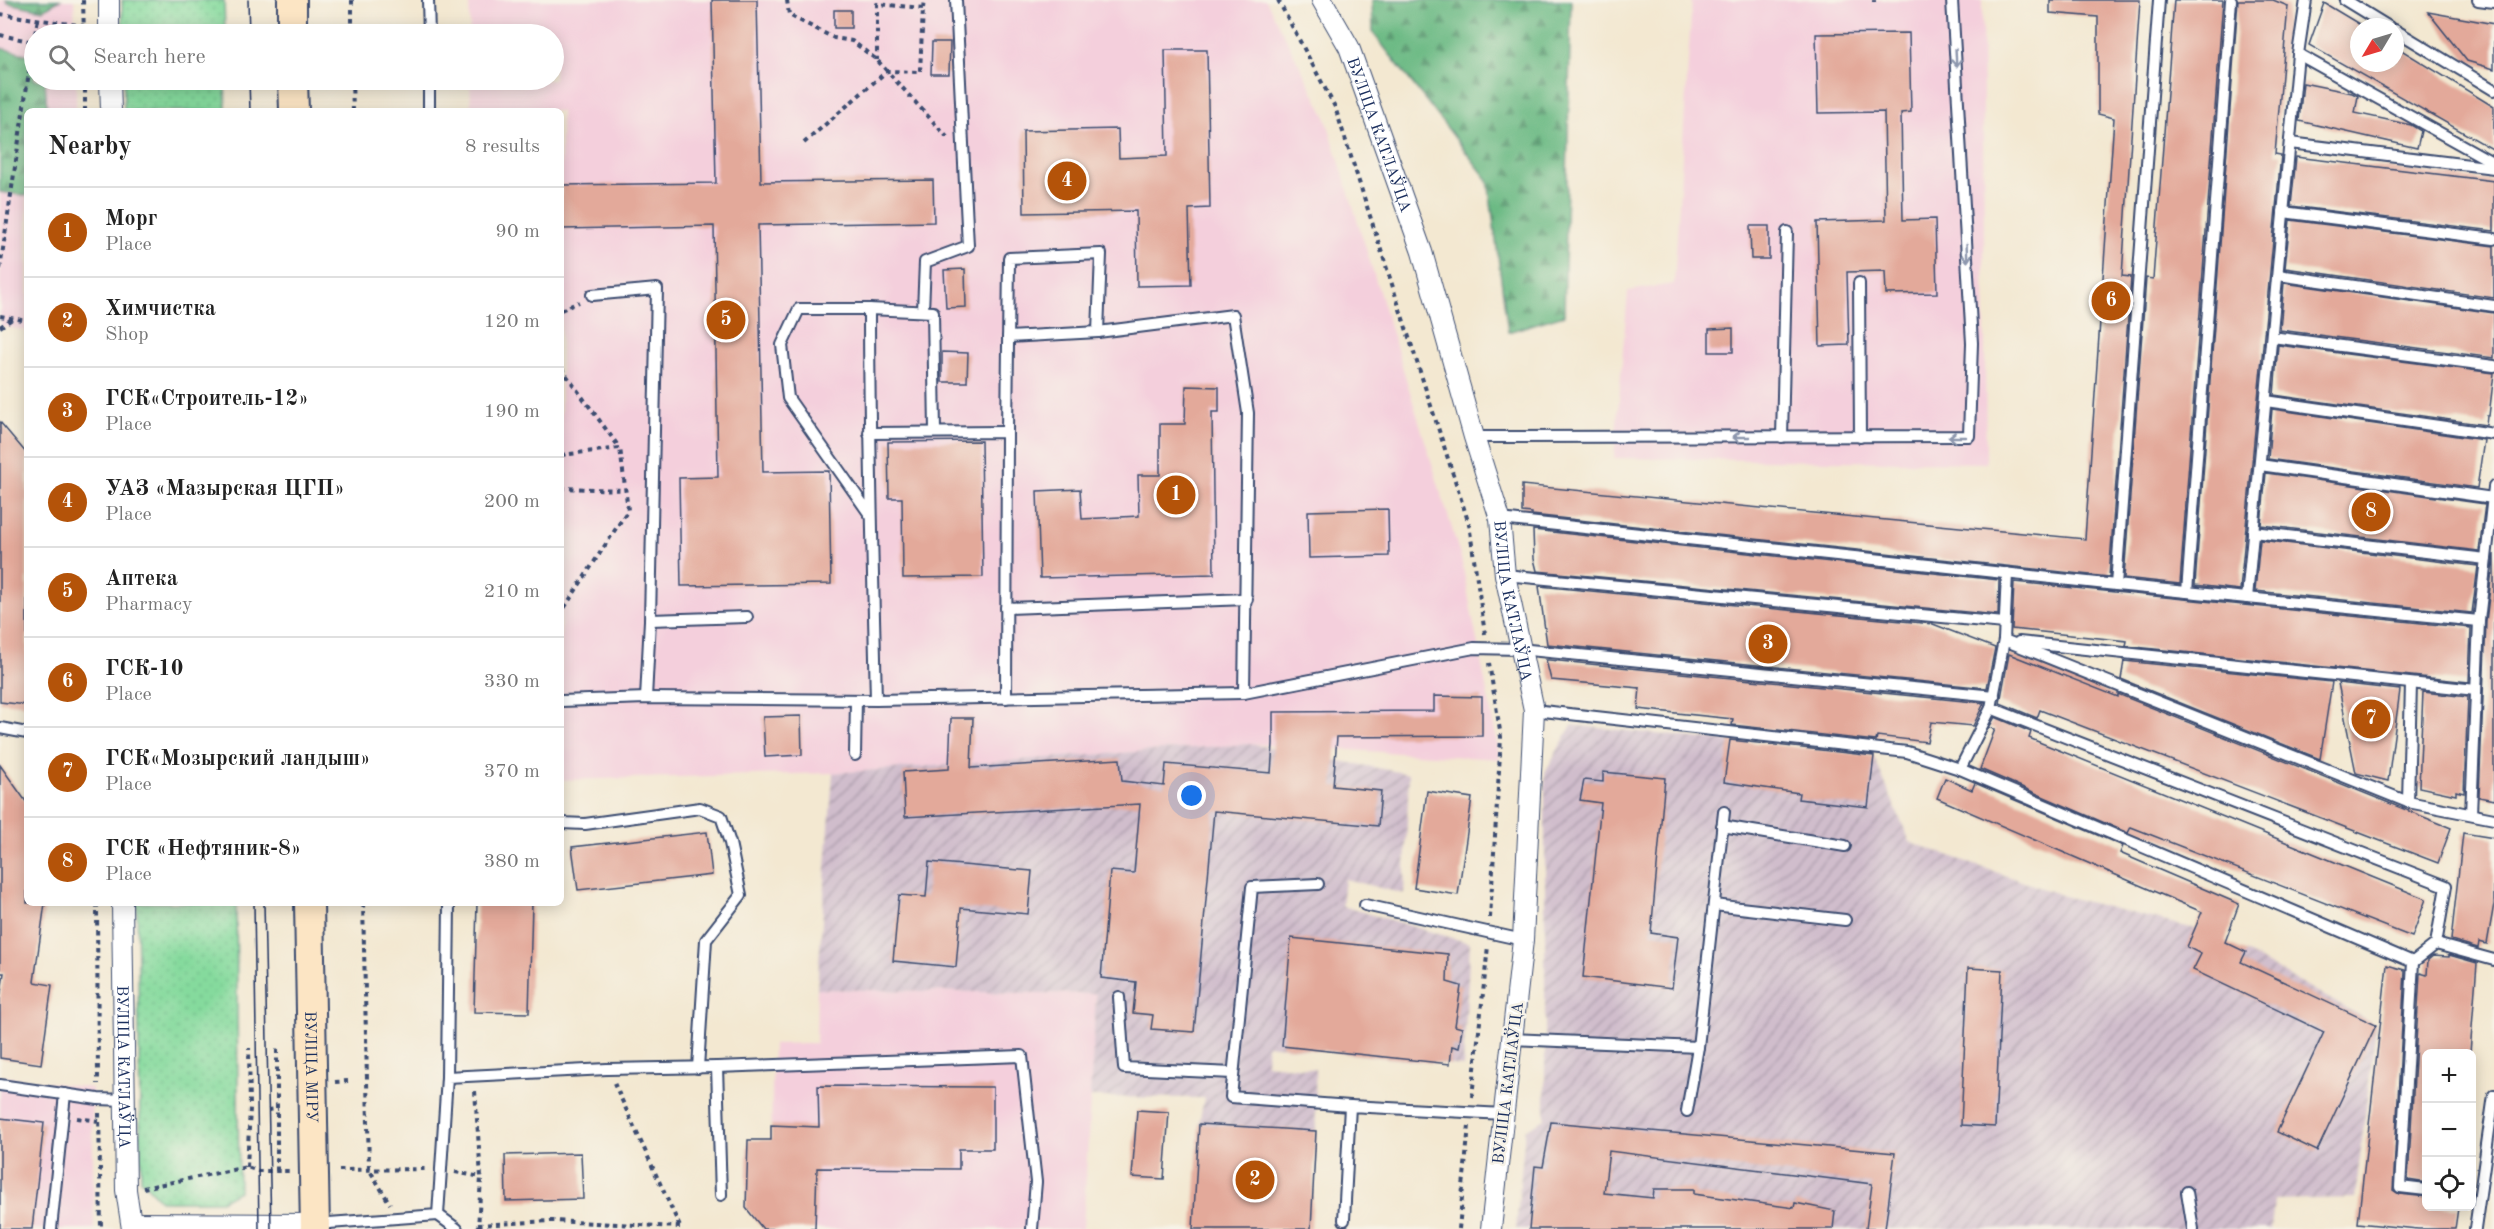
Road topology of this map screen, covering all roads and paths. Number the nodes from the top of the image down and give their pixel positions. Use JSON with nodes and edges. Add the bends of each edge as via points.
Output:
{"nodes":[{"id":1,"x":84,"y":0,"type":"edge"},
{"id":2,"x":109,"y":0,"type":"edge"},
{"id":3,"x":292,"y":0,"type":"edge"},
{"id":4,"x":352,"y":0,"type":"edge"},
{"id":5,"x":428,"y":0,"type":"edge"},
{"id":6,"x":788,"y":0,"type":"edge"},
{"id":7,"x":924,"y":0,"type":"edge"},
{"id":8,"x":956,"y":0,"type":"edge"},
{"id":9,"x":1278,"y":0,"type":"edge"},
{"id":10,"x":1322,"y":0,"type":"edge"},
{"id":11,"x":1952,"y":0,"type":"edge"},
{"id":12,"x":2159,"y":0,"type":"edge"},
{"id":13,"x":2231,"y":0,"type":"edge"},
{"id":14,"x":2306,"y":0,"type":"edge"},
{"id":15,"x":2345,"y":0,"type":"edge"},
{"id":16,"x":2478,"y":0,"type":"edge"},
{"id":17,"x":2494,"y":2,"type":"edge"},
{"id":18,"x":923,"y":8,"type":"junction"},
{"id":19,"x":0,"y":14,"type":"edge"},
{"id":20,"x":2375,"y":18,"type":"edge"},
{"id":21,"x":38,"y":19,"type":"junction"},
{"id":22,"x":37,"y":24,"type":"edge"},
{"id":23,"x":71,"y":24,"type":"edge"},
{"id":24,"x":84,"y":24,"type":"edge"},
{"id":25,"x":110,"y":24,"type":"edge"},
{"id":26,"x":292,"y":24,"type":"edge"},
{"id":27,"x":352,"y":24,"type":"edge"},
{"id":28,"x":429,"y":24,"type":"edge"},
{"id":29,"x":0,"y":35,"type":"edge"},
{"id":30,"x":2404,"y":35,"type":"edge"},
{"id":31,"x":24,"y":40,"type":"edge"},
{"id":32,"x":2298,"y":54,"type":"junction"},
{"id":33,"x":877,"y":60,"type":"junction"},
{"id":34,"x":887,"y":71,"type":"junction"},
{"id":35,"x":27,"y":90,"type":"edge"},
{"id":36,"x":85,"y":90,"type":"edge"},
{"id":37,"x":110,"y":90,"type":"edge"},
{"id":38,"x":293,"y":90,"type":"edge"},
{"id":39,"x":352,"y":90,"type":"edge"},
{"id":40,"x":429,"y":90,"type":"edge"},
{"id":41,"x":2494,"y":90,"type":"edge"},
{"id":42,"x":24,"y":108,"type":"edge"},
{"id":43,"x":24,"y":108,"type":"edge"},
{"id":44,"x":85,"y":108,"type":"edge"},
{"id":45,"x":111,"y":108,"type":"edge"},
{"id":46,"x":294,"y":108,"type":"edge"},
{"id":47,"x":352,"y":108,"type":"edge"},
{"id":48,"x":429,"y":108,"type":"edge"},
{"id":49,"x":804,"y":143,"type":"dead end"},
{"id":50,"x":2290,"y":143,"type":"junction"},
{"id":51,"x":964,"y":155,"type":"junction"},
{"id":52,"x":2494,"y":163,"type":"edge"},
{"id":53,"x":2494,"y":168,"type":"edge"},
{"id":54,"x":2283,"y":212,"type":"junction"},
{"id":55,"x":1787,"y":232,"type":"dead end"},
{"id":56,"x":2494,"y":239,"type":"edge"},
{"id":57,"x":0,"y":268,"type":"edge"},
{"id":58,"x":2278,"y":275,"type":"junction"},
{"id":59,"x":1859,"y":283,"type":"dead end"},
{"id":60,"x":592,"y":295,"type":"dead end"},
{"id":61,"x":2494,"y":306,"type":"edge"},
{"id":62,"x":869,"y":309,"type":"junction"},
{"id":63,"x":923,"y":311,"type":"junction"},
{"id":64,"x":0,"y":316,"type":"edge"},
{"id":65,"x":12,"y":319,"type":"junction"},
{"id":66,"x":24,"y":321,"type":"edge"},
{"id":67,"x":0,"y":327,"type":"edge"},
{"id":68,"x":1098,"y":332,"type":"junction"},
{"id":69,"x":1008,"y":337,"type":"junction"},
{"id":70,"x":2272,"y":337,"type":"junction"},
{"id":71,"x":2494,"y":366,"type":"edge"},
{"id":72,"x":564,"y":372,"type":"edge"},
{"id":73,"x":2266,"y":401,"type":"junction"},
{"id":74,"x":935,"y":431,"type":"junction"},
{"id":75,"x":1007,"y":432,"type":"junction"},
{"id":76,"x":869,"y":433,"type":"junction"},
{"id":77,"x":2494,"y":434,"type":"edge"},
{"id":78,"x":1474,"y":437,"type":"junction"},
{"id":79,"x":1782,"y":437,"type":"junction"},
{"id":80,"x":1860,"y":437,"type":"junction"},
{"id":81,"x":620,"y":448,"type":"junction"},
{"id":82,"x":564,"y":455,"type":"edge"},
{"id":83,"x":2260,"y":465,"type":"junction"},
{"id":84,"x":564,"y":488,"type":"edge"},
{"id":85,"x":625,"y":489,"type":"junction"},
{"id":86,"x":2493,"y":492,"type":"edge"},
{"id":87,"x":871,"y":516,"type":"junction"},
{"id":88,"x":1500,"y":519,"type":"junction"},
{"id":89,"x":2253,"y":532,"type":"junction"},
{"id":90,"x":2486,"y":560,"type":"junction"},
{"id":91,"x":2007,"y":573,"type":"junction"},
{"id":92,"x":1505,"y":574,"type":"junction"},
{"id":93,"x":2116,"y":585,"type":"junction"},
{"id":94,"x":2187,"y":592,"type":"junction"},
{"id":95,"x":2247,"y":598,"type":"junction"},
{"id":96,"x":1247,"y":599,"type":"junction"},
{"id":97,"x":564,"y":607,"type":"edge"},
{"id":98,"x":1006,"y":608,"type":"junction"},
{"id":99,"x":747,"y":617,"type":"dead end"},
{"id":100,"x":650,"y":620,"type":"junction"},
{"id":101,"x":2479,"y":621,"type":"junction"},
{"id":102,"x":2004,"y":623,"type":"junction"},
{"id":103,"x":2004,"y":640,"type":"junction"},
{"id":104,"x":1487,"y":648,"type":"junction"},
{"id":105,"x":1519,"y":649,"type":"junction"},
{"id":106,"x":2411,"y":684,"type":"junction"},
{"id":107,"x":2476,"y":690,"type":"junction"},
{"id":108,"x":1244,"y":693,"type":"junction"},
{"id":109,"x":1994,"y":696,"type":"junction"},
{"id":110,"x":646,"y":698,"type":"junction"},
{"id":111,"x":1005,"y":698,"type":"junction"},
{"id":112,"x":856,"y":700,"type":"junction"},
{"id":113,"x":876,"y":700,"type":"junction"},
{"id":114,"x":564,"y":701,"type":"edge"},
{"id":115,"x":1991,"y":708,"type":"junction"},
{"id":116,"x":1534,"y":710,"type":"junction"},
{"id":117,"x":0,"y":728,"type":"edge"},
{"id":118,"x":24,"y":732,"type":"edge"},
{"id":119,"x":855,"y":755,"type":"dead end"},
{"id":120,"x":1960,"y":769,"type":"junction"},
{"id":121,"x":2408,"y":802,"type":"junction"},
{"id":122,"x":1724,"y":812,"type":"dead end"},
{"id":123,"x":2471,"y":814,"type":"junction"},
{"id":124,"x":2494,"y":819,"type":"edge"},
{"id":125,"x":564,"y":823,"type":"edge"},
{"id":126,"x":1722,"y":826,"type":"junction"},
{"id":127,"x":1845,"y":846,"type":"dead end"},
{"id":128,"x":1318,"y":884,"type":"dead end"},
{"id":129,"x":1365,"y":905,"type":"dead end"},
{"id":130,"x":1714,"y":905,"type":"junction"},
{"id":131,"x":97,"y":906,"type":"edge"},
{"id":132,"x":122,"y":906,"type":"edge"},
{"id":133,"x":309,"y":906,"type":"edge"},
{"id":134,"x":364,"y":906,"type":"edge"},
{"id":135,"x":449,"y":906,"type":"edge"},
{"id":136,"x":1845,"y":920,"type":"dead end"},
{"id":137,"x":1489,"y":933,"type":"junction"},
{"id":138,"x":1523,"y":940,"type":"junction"},
{"id":139,"x":2436,"y":944,"type":"junction"},
{"id":140,"x":2494,"y":960,"type":"edge"},
{"id":141,"x":2414,"y":962,"type":"junction"},
{"id":142,"x":1119,"y":997,"type":"dead end"},
{"id":143,"x":1512,"y":1039,"type":"junction"},
{"id":144,"x":277,"y":1046,"type":"dead end"},
{"id":145,"x":1698,"y":1047,"type":"junction"},
{"id":146,"x":249,"y":1048,"type":"dead end"},
{"id":147,"x":698,"y":1068,"type":"junction"},
{"id":148,"x":717,"y":1068,"type":"junction"},
{"id":149,"x":607,"y":1069,"type":"junction"},
{"id":150,"x":1233,"y":1073,"type":"junction"},
{"id":151,"x":474,"y":1075,"type":"junction"},
{"id":152,"x":447,"y":1077,"type":"junction"},
{"id":153,"x":0,"y":1085,"type":"edge"},
{"id":154,"x":65,"y":1094,"type":"junction"},
{"id":155,"x":2494,"y":1095,"type":"edge"},
{"id":156,"x":98,"y":1099,"type":"junction"},
{"id":157,"x":125,"y":1100,"type":"junction"},
{"id":158,"x":1350,"y":1106,"type":"junction"},
{"id":159,"x":250,"y":1108,"type":"junction"},
{"id":160,"x":258,"y":1108,"type":"dead end"},
{"id":161,"x":278,"y":1109,"type":"junction"},
{"id":162,"x":268,"y":1110,"type":"dead end"},
{"id":163,"x":1688,"y":1111,"type":"dead end"},
{"id":164,"x":1471,"y":1112,"type":"junction"},
{"id":165,"x":1504,"y":1114,"type":"junction"},
{"id":166,"x":247,"y":1167,"type":"junction"},
{"id":167,"x":369,"y":1169,"type":"junction"},
{"id":168,"x":442,"y":1169,"type":"junction"},
{"id":169,"x":277,"y":1171,"type":"junction"},
{"id":170,"x":314,"y":1171,"type":"junction"},
{"id":171,"x":481,"y":1177,"type":"junction"},
{"id":172,"x":100,"y":1189,"type":"junction"},
{"id":173,"x":2422,"y":1189,"type":"edge"},
{"id":174,"x":126,"y":1190,"type":"junction"},
{"id":175,"x":2187,"y":1192,"type":"dead end"},
{"id":176,"x":720,"y":1195,"type":"dead end"},
{"id":177,"x":2476,"y":1196,"type":"edge"},
{"id":178,"x":2476,"y":1211,"type":"edge"},
{"id":179,"x":438,"y":1215,"type":"junction"},
{"id":180,"x":1344,"y":1220,"type":"dead end"},
{"id":181,"x":569,"y":1222,"type":"junction"},
{"id":182,"x":398,"y":1223,"type":"edge"},
{"id":183,"x":132,"y":1226,"type":"edge"},
{"id":184,"x":315,"y":1226,"type":"edge"},
{"id":185,"x":478,"y":1227,"type":"edge"},
{"id":186,"x":639,"y":1227,"type":"edge"},
{"id":187,"x":680,"y":1228,"type":"edge"},
{"id":188,"x":51,"y":1229,"type":"edge"},
{"id":189,"x":101,"y":1229,"type":"edge"},
{"id":190,"x":457,"y":1229,"type":"edge"},
{"id":191,"x":569,"y":1229,"type":"edge"},
{"id":192,"x":1032,"y":1229,"type":"edge"},
{"id":193,"x":1460,"y":1229,"type":"edge"},
{"id":194,"x":1491,"y":1229,"type":"edge"},
{"id":195,"x":2193,"y":1229,"type":"edge"},
{"id":196,"x":2475,"y":1229,"type":"edge"}],
"edges":[{"from":1,"to":24,"type":"path"},
{"from":2,"to":25,"type":"street"},
{"from":3,"to":26,"type":"main road"},
{"from":4,"to":27,"type":"path"},
{"from":5,"to":28,"type":"lane"},
{"from":6,"to":33,"type":"path","via":[[789,15],[834,38],[852,41]]},
{"from":7,"to":18,"type":"path"},
{"from":8,"to":51,"type":"lane"},
{"from":9,"to":104,"type":"path","via":[[1335,107],[1469,524]]},
{"from":10,"to":78,"type":"street","name":"ВУЛІЦА КАТЛАЎЦА","via":[[1349,47],[1419,241]]},
{"from":11,"to":80,"type":"lane","one_way":true,"via":[[1972,343],[1969,436]]},
{"from":12,"to":93,"type":"lane"},
{"from":13,"to":94,"type":"lane"},
{"from":14,"to":32,"type":"lane"},
{"from":15,"to":20,"type":"lane"},
{"from":16,"to":17,"type":"lane"},
{"from":18,"to":33,"type":"path","via":[[877,4]]},
{"from":18,"to":34,"type":"path","via":[[920,72]]},
{"from":19,"to":21,"type":"path"},
{"from":21,"to":22,"type":"path"},
{"from":21,"to":23,"type":"path"},
{"from":29,"to":31,"type":"path"},
{"from":30,"to":41,"type":"lane"},
{"from":32,"to":50,"type":"lane"},
{"from":32,"to":52,"type":"lane"},
{"from":33,"to":34,"type":"path"},
{"from":34,"to":49,"type":"path"},
{"from":34,"to":51,"type":"path"},
{"from":35,"to":42,"type":"path"},
{"from":36,"to":44,"type":"path"},
{"from":37,"to":45,"type":"street"},
{"from":38,"to":46,"type":"main road"},
{"from":39,"to":47,"type":"path"},
{"from":40,"to":48,"type":"lane"},
{"from":43,"to":57,"type":"path"},
{"from":50,"to":53,"type":"lane"},
{"from":50,"to":54,"type":"lane"},
{"from":51,"to":63,"type":"lane","via":[[968,246],[925,262]]},
{"from":54,"to":56,"type":"lane"},
{"from":54,"to":58,"type":"lane"},
{"from":55,"to":79,"type":"lane"},
{"from":58,"to":61,"type":"lane"},
{"from":58,"to":70,"type":"lane"},
{"from":59,"to":80,"type":"lane"},
{"from":60,"to":100,"type":"lane","via":[[657,290]]},
{"from":62,"to":63,"type":"lane"},
{"from":62,"to":76,"type":"lane"},
{"from":62,"to":87,"type":"lane","via":[[799,309],[782,345],[788,398]]},
{"from":63,"to":74,"type":"lane","via":[[933,312]]},
{"from":64,"to":65,"type":"path"},
{"from":65,"to":66,"type":"path"},
{"from":65,"to":67,"type":"path"},
{"from":68,"to":69,"type":"lane"},
{"from":68,"to":69,"type":"lane","via":[[1101,254],[1009,258]]},
{"from":68,"to":96,"type":"lane","via":[[1233,315],[1248,413]]},
{"from":69,"to":75,"type":"lane"},
{"from":70,"to":71,"type":"lane"},
{"from":70,"to":73,"type":"lane"},
{"from":72,"to":81,"type":"path"},
{"from":73,"to":77,"type":"lane"},
{"from":73,"to":83,"type":"lane"},
{"from":74,"to":75,"type":"lane"},
{"from":74,"to":76,"type":"lane"},
{"from":75,"to":98,"type":"lane"},
{"from":76,"to":87,"type":"lane"},
{"from":79,"to":78,"type":"lane","one_way":true},
{"from":78,"to":88,"type":"street","name":"ВУЛІЦА КАТЛАЎЦА"},
{"from":79,"to":80,"type":"lane"},
{"from":81,"to":82,"type":"path"},
{"from":81,"to":85,"type":"path"},
{"from":83,"to":86,"type":"lane"},
{"from":83,"to":89,"type":"lane"},
{"from":84,"to":85,"type":"path"},
{"from":85,"to":97,"type":"path","via":[[628,510]]},
{"from":86,"to":90,"type":"lane"},
{"from":87,"to":113,"type":"lane"},
{"from":88,"to":91,"type":"lane"},
{"from":88,"to":92,"type":"street","name":"ВУЛІЦА КАТЛАЎЦА"},
{"from":89,"to":90,"type":"lane"},
{"from":89,"to":95,"type":"lane"},
{"from":90,"to":101,"type":"lane"},
{"from":91,"to":93,"type":"lane"},
{"from":91,"to":102,"type":"lane"},
{"from":92,"to":102,"type":"lane"},
{"from":92,"to":105,"type":"street","name":"ВУЛІЦА КАТЛАЎЦА"},
{"from":93,"to":94,"type":"lane"},
{"from":94,"to":95,"type":"lane"},
{"from":95,"to":101,"type":"lane"},
{"from":96,"to":98,"type":"lane"},
{"from":96,"to":108,"type":"lane"},
{"from":98,"to":111,"type":"lane"},
{"from":99,"to":100,"type":"lane"},
{"from":100,"to":110,"type":"lane"},
{"from":101,"to":107,"type":"lane"},
{"from":102,"to":103,"type":"lane"},
{"from":103,"to":106,"type":"lane"},
{"from":103,"to":109,"type":"lane"},
{"from":103,"to":121,"type":"lane"},
{"from":104,"to":105,"type":"lane"},
{"from":104,"to":108,"type":"lane"},
{"from":104,"to":137,"type":"path","via":[[1501,737]]},
{"from":105,"to":109,"type":"lane"},
{"from":105,"to":116,"type":"street","name":"ВУЛІЦА КАТЛАЎЦА"},
{"from":106,"to":107,"type":"lane"},
{"from":106,"to":121,"type":"lane"},
{"from":107,"to":123,"type":"lane"},
{"from":108,"to":111,"type":"lane"},
{"from":109,"to":115,"type":"lane"},
{"from":110,"to":112,"type":"lane"},
{"from":110,"to":114,"type":"lane"},
{"from":111,"to":113,"type":"lane"},
{"from":112,"to":113,"type":"lane"},
{"from":112,"to":119,"type":"lane"},
{"from":115,"to":120,"type":"lane"},
{"from":115,"to":139,"type":"lane","via":[[2446,886]]},
{"from":116,"to":120,"type":"lane","via":[[1907,752]]},
{"from":116,"to":138,"type":"street","name":"ВУЛІЦА КАТЛАЎЦА"},
{"from":117,"to":118,"type":"lane"},
{"from":120,"to":141,"type":"lane"},
{"from":121,"to":123,"type":"lane"},
{"from":122,"to":126,"type":"lane"},
{"from":123,"to":124,"type":"lane"},
{"from":125,"to":147,"type":"lane","via":[[585,824],[700,808],[721,816],[741,895],[706,939]]},
{"from":126,"to":127,"type":"lane"},
{"from":126,"to":130,"type":"lane"},
{"from":128,"to":150,"type":"lane","via":[[1252,887]]},
{"from":129,"to":137,"type":"lane"},
{"from":130,"to":136,"type":"lane"},
{"from":130,"to":145,"type":"lane"},
{"from":131,"to":156,"type":"path"},
{"from":132,"to":157,"type":"street","name":"ВУЛІЦА КАТЛАЎЦА"},
{"from":133,"to":170,"type":"main road","name":"ВУЛІЦА МІРУ"},
{"from":134,"to":167,"type":"path"},
{"from":135,"to":152,"type":"lane"},
{"from":137,"to":138,"type":"lane"},
{"from":137,"to":164,"type":"path"},
{"from":138,"to":143,"type":"street","name":"ВУЛІЦА КАТЛАЎЦА"},
{"from":139,"to":140,"type":"lane"},
{"from":139,"to":141,"type":"lane"},
{"from":141,"to":173,"type":"lane","via":[[2400,1187]]},
{"from":142,"to":150,"type":"lane","via":[[1124,1068]]},
{"from":143,"to":145,"type":"lane"},
{"from":143,"to":165,"type":"street","name":"ВУЛІЦА КАТЛАЎЦА"},
{"from":144,"to":161,"type":"path"},
{"from":145,"to":163,"type":"lane"},
{"from":146,"to":159,"type":"path"},
{"from":147,"to":148,"type":"lane"},
{"from":147,"to":149,"type":"lane"},
{"from":148,"to":176,"type":"lane"},
{"from":148,"to":192,"type":"lane","via":[[1022,1056],[1036,1182]]},
{"from":149,"to":151,"type":"lane"},
{"from":149,"to":187,"type":"path"},
{"from":150,"to":158,"type":"lane","via":[[1231,1097]]},
{"from":151,"to":152,"type":"lane"},
{"from":151,"to":171,"type":"path"},
{"from":152,"to":168,"type":"lane"},
{"from":153,"to":154,"type":"lane"},
{"from":154,"to":156,"type":"lane"},
{"from":154,"to":188,"type":"lane"},
{"from":155,"to":177,"type":"lane"},
{"from":156,"to":157,"type":"lane"},
{"from":156,"to":172,"type":"path"},
{"from":157,"to":174,"type":"street","name":"ВУЛІЦА КАТЛАЎЦА"},
{"from":158,"to":164,"type":"lane"},
{"from":158,"to":180,"type":"lane"},
{"from":159,"to":160,"type":"path"},
{"from":159,"to":166,"type":"path"},
{"from":161,"to":162,"type":"path"},
{"from":161,"to":169,"type":"path"},
{"from":164,"to":165,"type":"lane"},
{"from":164,"to":193,"type":"path"},
{"from":165,"to":194,"type":"street","name":"ВУЛІЦА КАТЛАЎЦА"},
{"from":166,"to":169,"type":"path"},
{"from":166,"to":174,"type":"path"},
{"from":167,"to":168,"type":"path"},
{"from":167,"to":170,"type":"path"},
{"from":167,"to":182,"type":"path"},
{"from":168,"to":171,"type":"path"},
{"from":168,"to":179,"type":"lane"},
{"from":169,"to":170,"type":"path"},
{"from":170,"to":184,"type":"main road","name":"ВУЛІЦА МІРУ"},
{"from":171,"to":185,"type":"path"},
{"from":172,"to":174,"type":"path"},
{"from":172,"to":189,"type":"path"},
{"from":174,"to":183,"type":"street","name":"ВУЛІЦА КАТЛАЎЦА"},
{"from":175,"to":195,"type":"lane"},
{"from":178,"to":196,"type":"lane"},
{"from":179,"to":182,"type":"lane"},
{"from":179,"to":190,"type":"lane"},
{"from":181,"to":185,"type":"path"},
{"from":181,"to":186,"type":"path"},
{"from":181,"to":191,"type":"path"},
{"from":182,"to":184,"type":"lane"},
{"from":183,"to":184,"type":"street"},
{"from":186,"to":187,"type":"path"}]}
